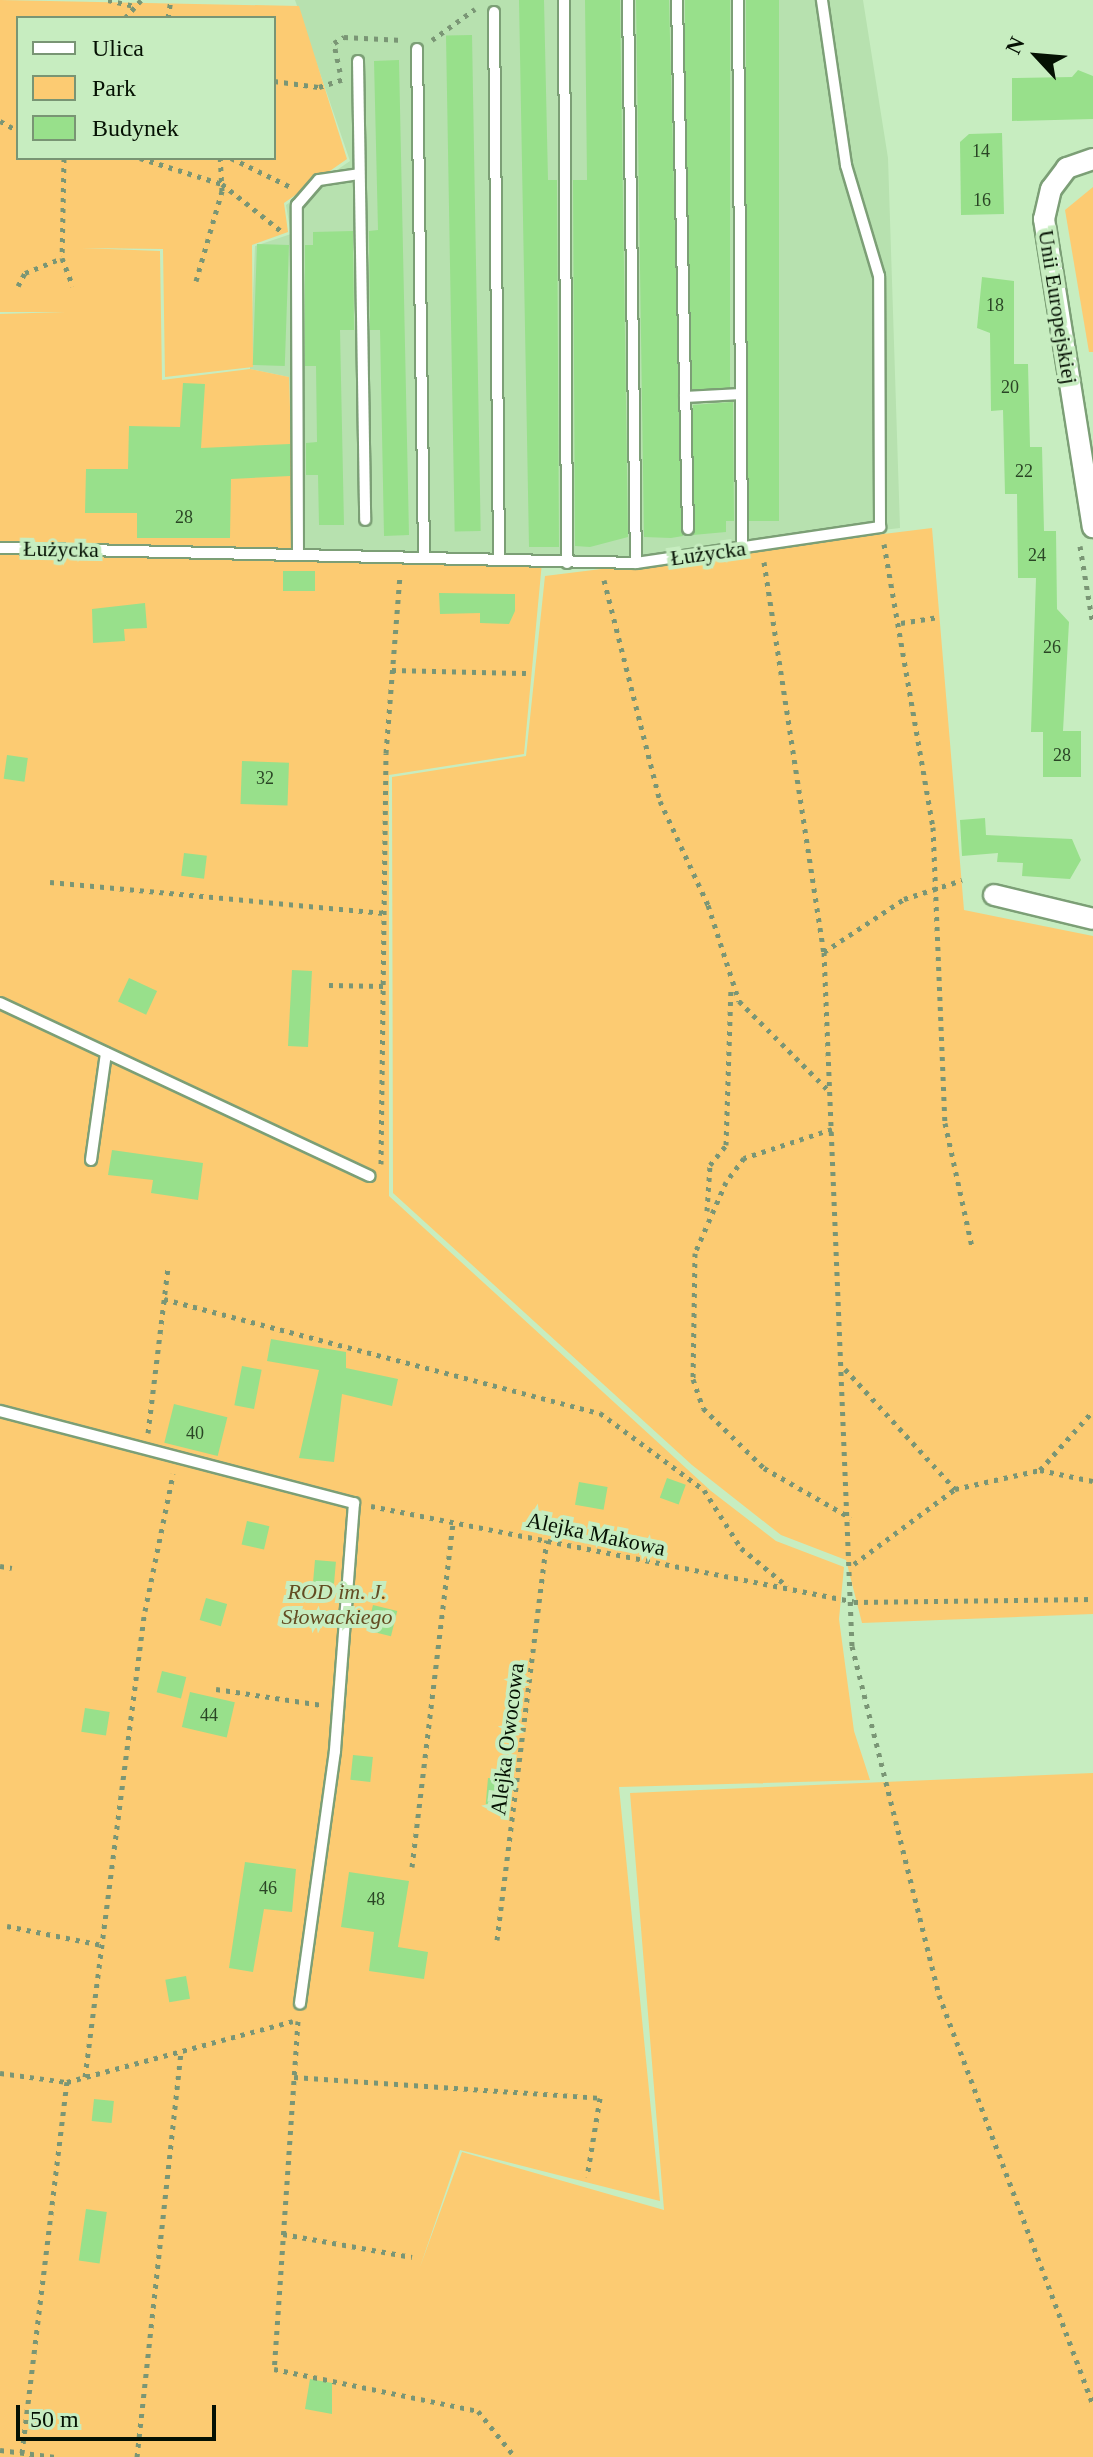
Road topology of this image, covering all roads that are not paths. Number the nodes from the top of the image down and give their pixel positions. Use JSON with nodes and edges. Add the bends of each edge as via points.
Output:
{"nodes":[{"id":1,"x":564,"y":0,"type":"edge"},
{"id":2,"x":628,"y":0,"type":"edge"},
{"id":3,"x":677,"y":0,"type":"edge"},
{"id":4,"x":738,"y":0,"type":"edge"},
{"id":5,"x":822,"y":0,"type":"edge"},
{"id":6,"x":494,"y":12,"type":"dead end"},
{"id":7,"x":418,"y":45,"type":"road end"},
{"id":8,"x":358,"y":61,"type":"dead end"},
{"id":9,"x":1093,"y":159,"type":"edge"},
{"id":10,"x":359,"y":174,"type":"junction"},
{"id":11,"x":741,"y":394,"type":"junction"},
{"id":12,"x":685,"y":397,"type":"junction"},
{"id":13,"x":365,"y":520,"type":"dead end"},
{"id":14,"x":1093,"y":527,"type":"edge"},
{"id":15,"x":688,"y":529,"type":"dead end"},
{"id":16,"x":0,"y":548,"type":"edge"},
{"id":17,"x":742,"y":548,"type":"junction"},
{"id":18,"x":298,"y":554,"type":"junction"},
{"id":19,"x":424,"y":557,"type":"junction"},
{"id":20,"x":499,"y":559,"type":"junction"},
{"id":21,"x":567,"y":563,"type":"junction"},
{"id":22,"x":636,"y":563,"type":"junction"},
{"id":23,"x":994,"y":895,"type":"dead end"},
{"id":24,"x":1093,"y":919,"type":"edge"},
{"id":25,"x":0,"y":1003,"type":"edge"},
{"id":26,"x":106,"y":1053,"type":"junction"},
{"id":27,"x":91,"y":1160,"type":"dead end"},
{"id":28,"x":369,"y":1176,"type":"road end"},
{"id":29,"x":0,"y":1411,"type":"edge"},
{"id":30,"x":300,"y":2004,"type":"road end"}],
"edges":[{"from":1,"to":21,"type":"lane"},
{"from":2,"to":22,"type":"lane"},
{"from":3,"to":12,"type":"lane"},
{"from":4,"to":11,"type":"lane"},
{"from":5,"to":17,"type":"lane","name":"Łużycka","via":[[846,165],[879,276],[880,527]]},
{"from":6,"to":20,"type":"lane"},
{"from":7,"to":19,"type":"lane"},
{"from":8,"to":10,"type":"lane"},
{"from":9,"to":14,"type":"street","name":"Unii Europejskiej","via":[[1064,171],[1044,219]]},
{"from":10,"to":13,"type":"lane"},
{"from":10,"to":18,"type":"lane","via":[[319,180],[303,194],[297,238]]},
{"from":11,"to":12,"type":"lane"},
{"from":11,"to":17,"type":"lane"},
{"from":12,"to":15,"type":"lane"},
{"from":16,"to":18,"type":"lane","name":"Łużycka"},
{"from":17,"to":22,"type":"lane","name":"Łużycka"},
{"from":18,"to":19,"type":"lane","name":"Łużycka"},
{"from":19,"to":20,"type":"lane","name":"Łużycka"},
{"from":20,"to":21,"type":"lane","name":"Łużycka"},
{"from":21,"to":22,"type":"lane","name":"Łużycka"},
{"from":23,"to":24,"type":"street"},
{"from":25,"to":26,"type":"lane"},
{"from":26,"to":27,"type":"lane"},
{"from":26,"to":28,"type":"lane"},
{"from":29,"to":30,"type":"lane","via":[[354,1503],[339,1707]]}]}
